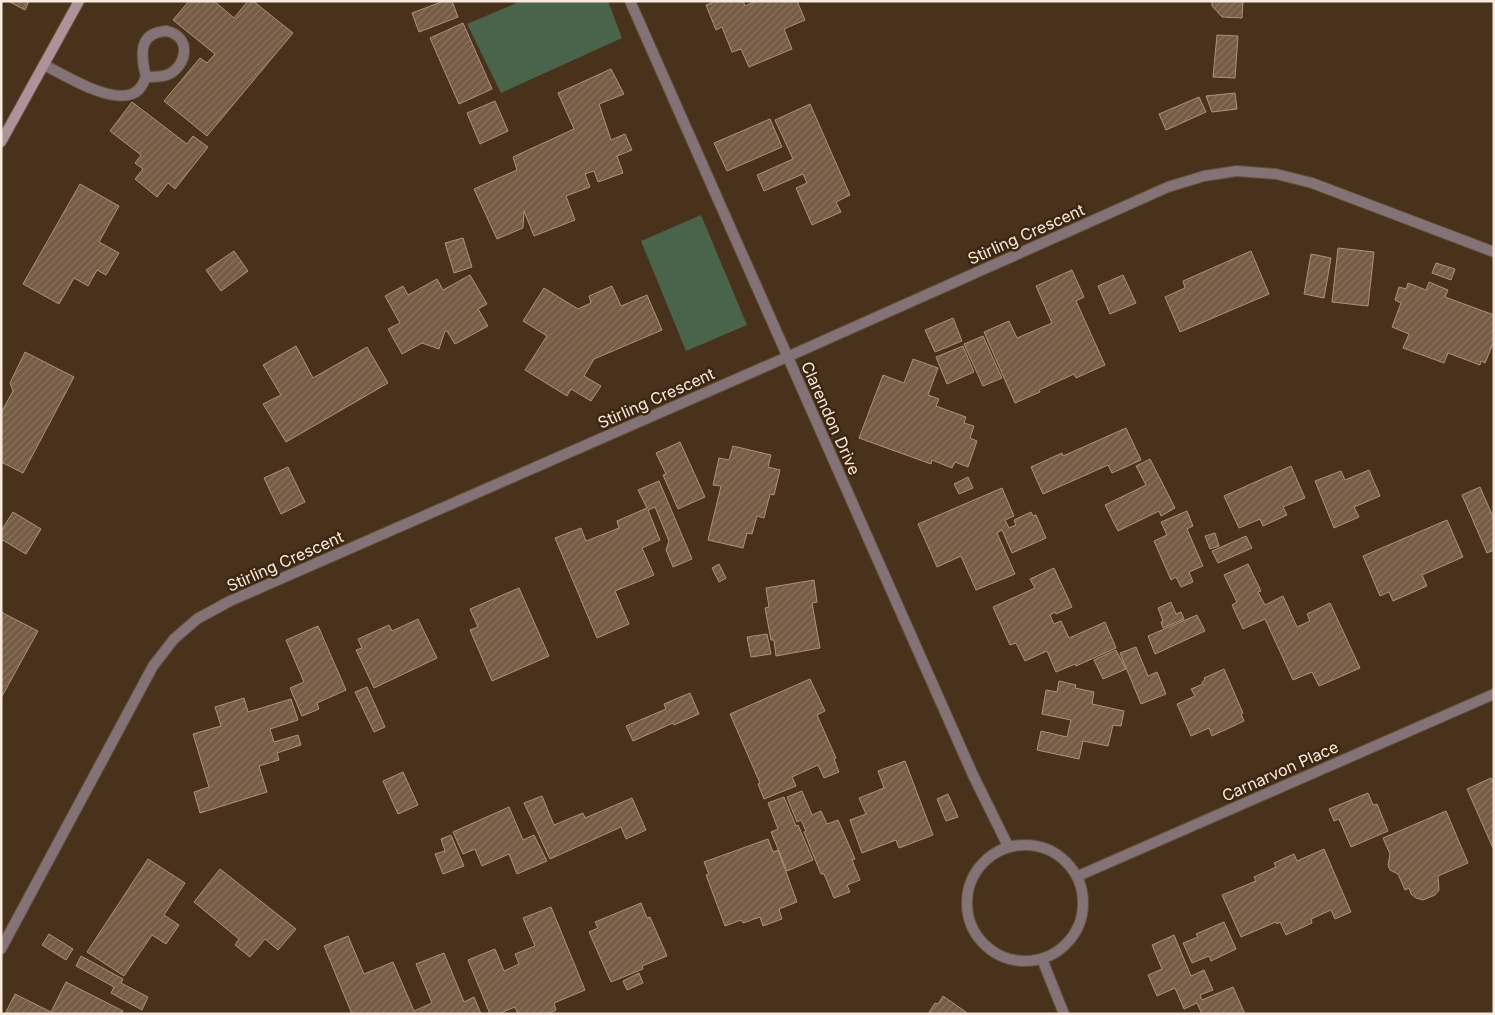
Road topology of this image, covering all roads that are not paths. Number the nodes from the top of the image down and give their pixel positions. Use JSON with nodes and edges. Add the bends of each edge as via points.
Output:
{"nodes":[{"id":1,"x":79,"y":1,"type":"edge"},
{"id":2,"x":630,"y":1,"type":"edge"},
{"id":3,"x":44,"y":65,"type":"junction"},
{"id":4,"x":146,"y":77,"type":"junction"},
{"id":5,"x":1,"y":142,"type":"edge"},
{"id":6,"x":1494,"y":252,"type":"edge"},
{"id":7,"x":787,"y":357,"type":"junction"},
{"id":8,"x":1494,"y":694,"type":"edge"},
{"id":9,"x":1008,"y":846,"type":"junction"},
{"id":10,"x":1078,"y":876,"type":"junction"},
{"id":11,"x":1,"y":949,"type":"edge"},
{"id":12,"x":1042,"y":959,"type":"junction"},
{"id":13,"x":1064,"y":1014,"type":"edge"}],
"edges":[{"from":1,"to":3,"type":"main road"},
{"from":2,"to":7,"type":"street","name":"Clarendon Drive"},
{"from":3,"to":4,"type":"street","via":[[115,96],[137,91]]},
{"from":3,"to":5,"type":"main road"},
{"from":4,"to":4,"type":"street","via":[[141,53],[146,40],[159,32],[177,35],[184,53],[176,69],[165,76]]},
{"from":6,"to":7,"type":"street","name":"Stirling Crescent","via":[[1312,183],[1276,174],[1229,172],[1168,187]]},
{"from":7,"to":9,"type":"street","name":"Clarendon Drive","via":[[973,775]]},
{"from":7,"to":11,"type":"street","name":"Stirling Crescent","via":[[230,601],[197,619],[174,639],[153,666]]},
{"from":8,"to":10,"type":"street","name":"Carnarvon Place"},
{"from":9,"to":10,"type":"street","via":[[1028,844],[1049,849],[1066,860]]},
{"from":9,"to":12,"type":"street","via":[[990,855],[976,870],[968,889],[966,909],[972,927],[990,949],[1021,962]]},
{"from":10,"to":12,"type":"street","via":[[1084,896],[1083,916],[1074,935],[1060,950]]},
{"from":12,"to":13,"type":"street"}]}
